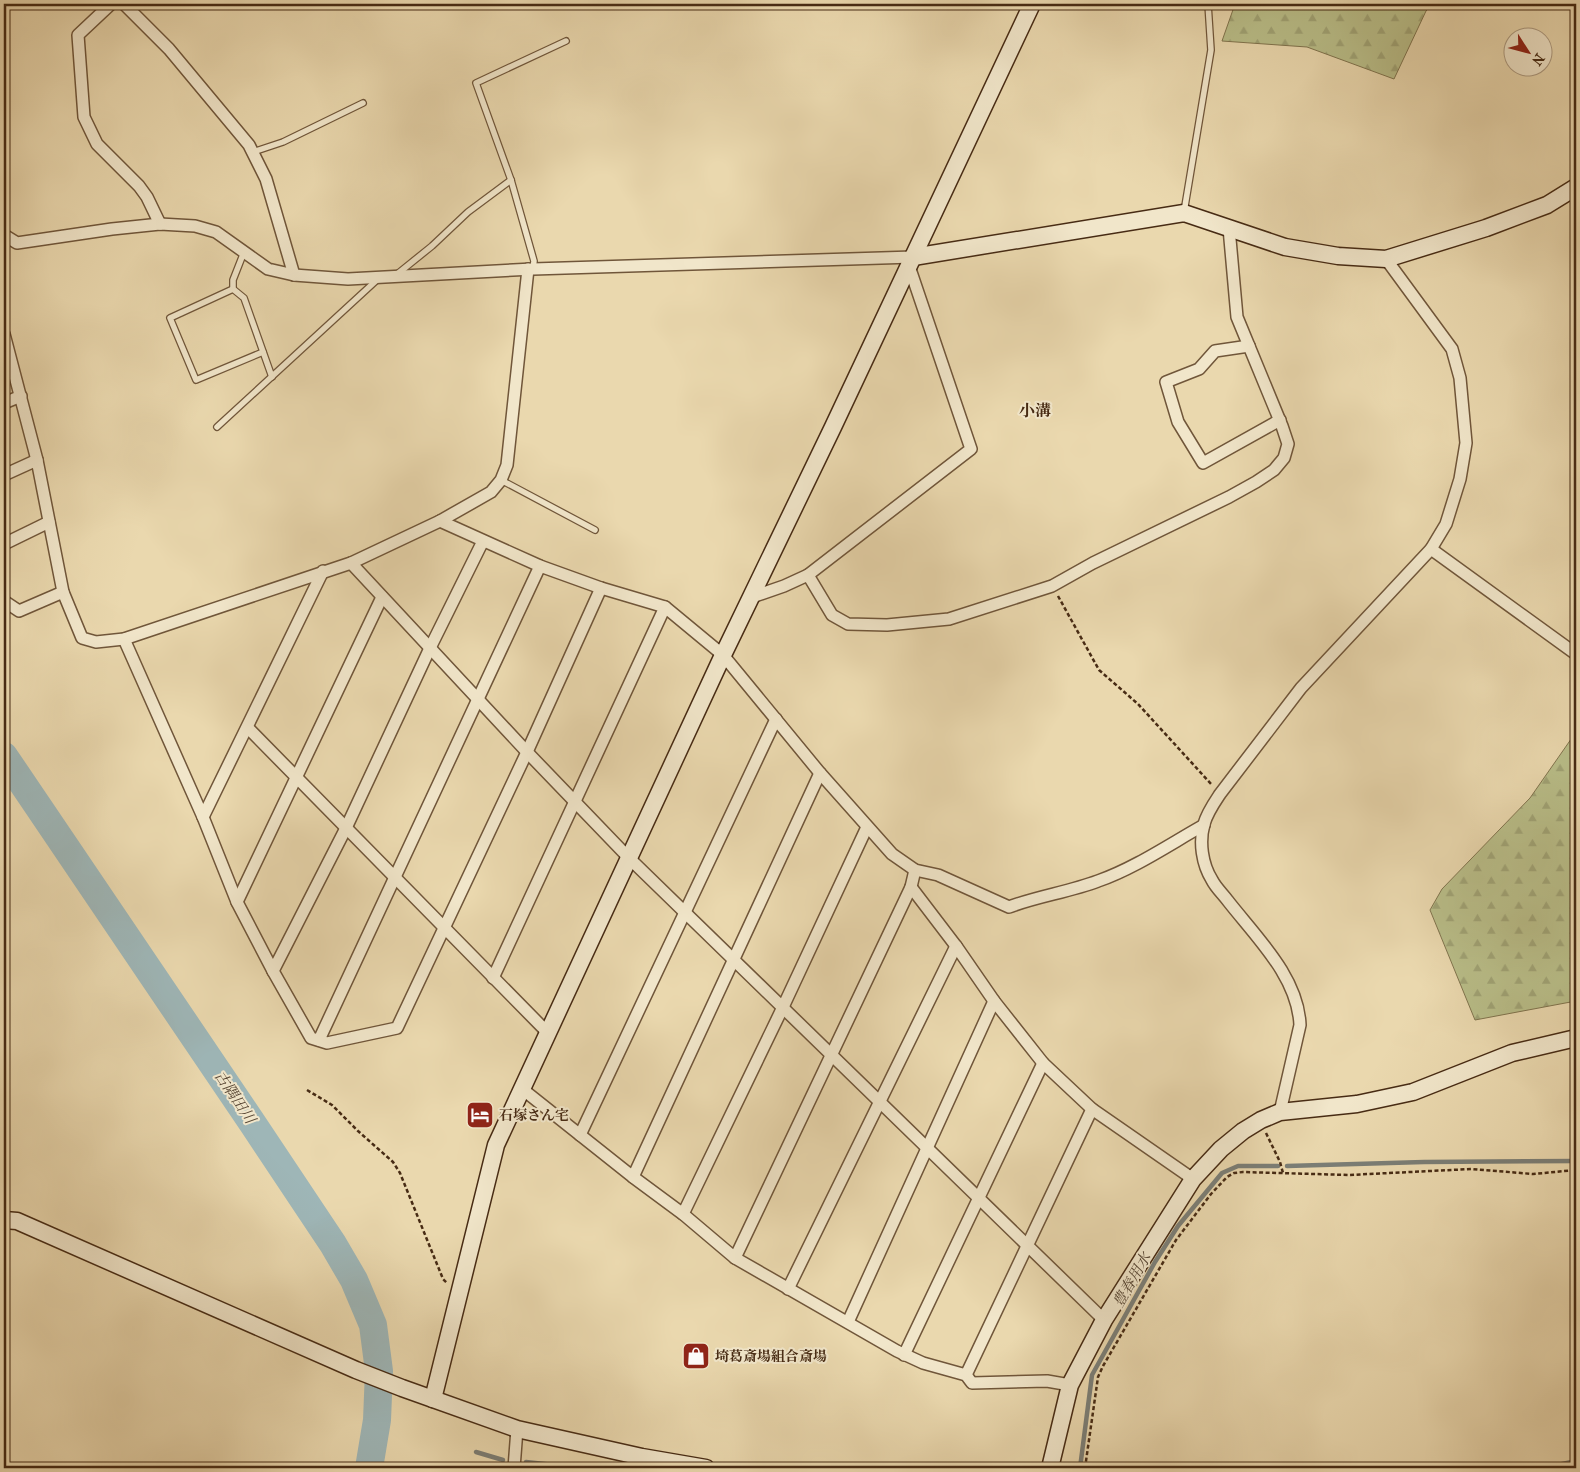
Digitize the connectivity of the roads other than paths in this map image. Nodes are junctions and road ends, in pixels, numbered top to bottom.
1 (111, 4) edge
2 (125, 4) edge
3 (1032, 4) edge
4 (1208, 4) edge
5 (566, 41) dead end
6 (363, 103) dead end
7 (253, 152) junction
8 (511, 180) junction
9 (1576, 187) edge
10 (1184, 214) junction
11 (160, 224) junction
12 (1228, 228) junction
13 (4, 235) edge
14 (244, 252) junction
15 (1386, 259) junction
16 (911, 261) junction
17 (531, 269) junction
18 (294, 275) junction
19 (394, 276) junction
20 (380, 277) junction
21 (233, 289) junction
22 (4, 334) edge
23 (1249, 346) junction
24 (263, 352) junction
25 (272, 377) junction
26 (21, 396) junction
27 (4, 403) edge
28 (1280, 420) junction
29 (217, 427) dead end
30 (37, 460) junction
31 (4, 475) edge
32 (501, 480) junction
33 (440, 521) junction
34 (49, 522) junction
35 (595, 530) dead end
36 (483, 541) junction
37 (4, 544) edge
38 (1431, 548) junction
39 (350, 563) junction
40 (540, 566) junction
41 (323, 571) junction
42 (808, 576) junction
43 (601, 588) junction
44 (63, 592) junction
45 (382, 597) junction
46 (752, 597) junction
47 (4, 601) edge
48 (665, 608) junction
49 (124, 639) junction
50 (430, 648) junction
51 (1576, 654) edge
52 (723, 655) junction
53 (478, 700) junction
54 (776, 719) junction
55 (248, 728) junction
56 (527, 752) junction
57 (820, 773) junction
58 (298, 778) junction
59 (574, 802) junction
60 (203, 818) junction
61 (1204, 825) junction
62 (868, 826) junction
63 (346, 828) junction
64 (629, 858) junction
65 (914, 870) junction
66 (395, 879) junction
67 (911, 887) junction
68 (238, 902) junction
69 (685, 912) junction
70 (444, 928) junction
71 (956, 946) junction
72 (734, 959) junction
73 (273, 971) junction
74 (492, 978) junction
75 (994, 1001) junction
76 (783, 1007) junction
77 (547, 1032) junction
78 (1576, 1038) edge
79 (319, 1040) junction
80 (832, 1054) junction
81 (1042, 1063) junction
82 (522, 1088) junction
83 (880, 1101) junction
84 (1092, 1109) junction
85 (1280, 1112) junction
86 (580, 1135) junction
87 (926, 1147) junction
88 (633, 1177) junction
89 (1193, 1179) junction
90 (978, 1197) junction
91 (683, 1214) junction
92 (4, 1220) edge
93 (1027, 1244) junction
94 (735, 1258) junction
95 (788, 1289) junction
96 (1104, 1320) junction
97 (848, 1322) junction
98 (904, 1355) junction
99 (966, 1375) junction
100 (1070, 1385) junction
101 (433, 1399) junction
102 (517, 1429) junction
103 (514, 1468) edge
104 (706, 1468) edge
105 (1050, 1468) edge

1 - 11 street
2 - 7 street
3 - 16 street
4 - 10 lane
5 - 8 lane
6 - 7 lane
7 - 18 street
8 - 17 lane
8 - 19 lane
9 - 15 street
10 - 12 street
10 - 16 street
11 - 13 street
11 - 14 street
12 - 15 street
12 - 23 street
14 - 18 street
14 - 21 lane
15 - 38 street
16 - 17 street
16 - 42 street
16 - 46 street
17 - 19 street
17 - 32 street
18 - 20 street
19 - 20 street
20 - 25 lane
21 - 24 lane
21 - 24 lane
22 - 26 street
23 - 28 street
23 - 28 street
24 - 25 lane
25 - 29 lane
26 - 27 street
26 - 30 street
28 - 42 street
30 - 31 street
30 - 34 street
32 - 33 street
32 - 35 lane
33 - 36 street
33 - 39 street
34 - 37 street
34 - 44 street
36 - 40 street
36 - 50 street
38 - 51 street
38 - 61 street
39 - 41 street
39 - 45 street
40 - 43 street
40 - 53 street
41 - 49 street
41 - 55 street
42 - 46 street
43 - 48 street
43 - 56 street
44 - 47 street
44 - 49 street
45 - 50 street
45 - 58 street
46 - 52 street
48 - 52 street
48 - 59 street
49 - 60 street
50 - 53 street
50 - 63 street
52 - 54 street
52 - 64 street
53 - 56 street
53 - 66 street
54 - 57 street
54 - 69 street
55 - 58 street
55 - 60 street
56 - 59 street
56 - 70 street
57 - 62 street
57 - 72 street
58 - 63 street
58 - 68 street
59 - 64 street
59 - 74 street
60 - 68 street
61 - 65 street
61 - 85 street
62 - 65 street
62 - 76 street
63 - 66 street
63 - 73 street
64 - 69 street
64 - 77 street
65 - 67 street
66 - 70 street
66 - 79 street
67 - 71 street
67 - 80 street
68 - 73 street
69 - 72 street
69 - 86 street
70 - 74 street
70 - 79 street
71 - 75 street
71 - 83 street
72 - 76 street
72 - 88 street
73 - 79 street
74 - 77 street
75 - 81 street
75 - 87 street
76 - 80 street
76 - 91 street
77 - 82 street
78 - 85 street
80 - 83 street
80 - 94 street
81 - 84 street
81 - 90 street
82 - 86 street
82 - 101 street
83 - 87 street
83 - 95 street
84 - 89 street
84 - 93 street
85 - 89 street
86 - 88 street
87 - 90 street
87 - 97 street
88 - 91 street
89 - 96 street
90 - 93 street
90 - 98 street
91 - 94 street
92 - 101 street
93 - 96 street
93 - 99 street
94 - 95 street
95 - 97 street
96 - 100 street
97 - 98 street
98 - 99 street
99 - 100 street
100 - 105 street
101 - 102 street
102 - 103 street
102 - 104 street

